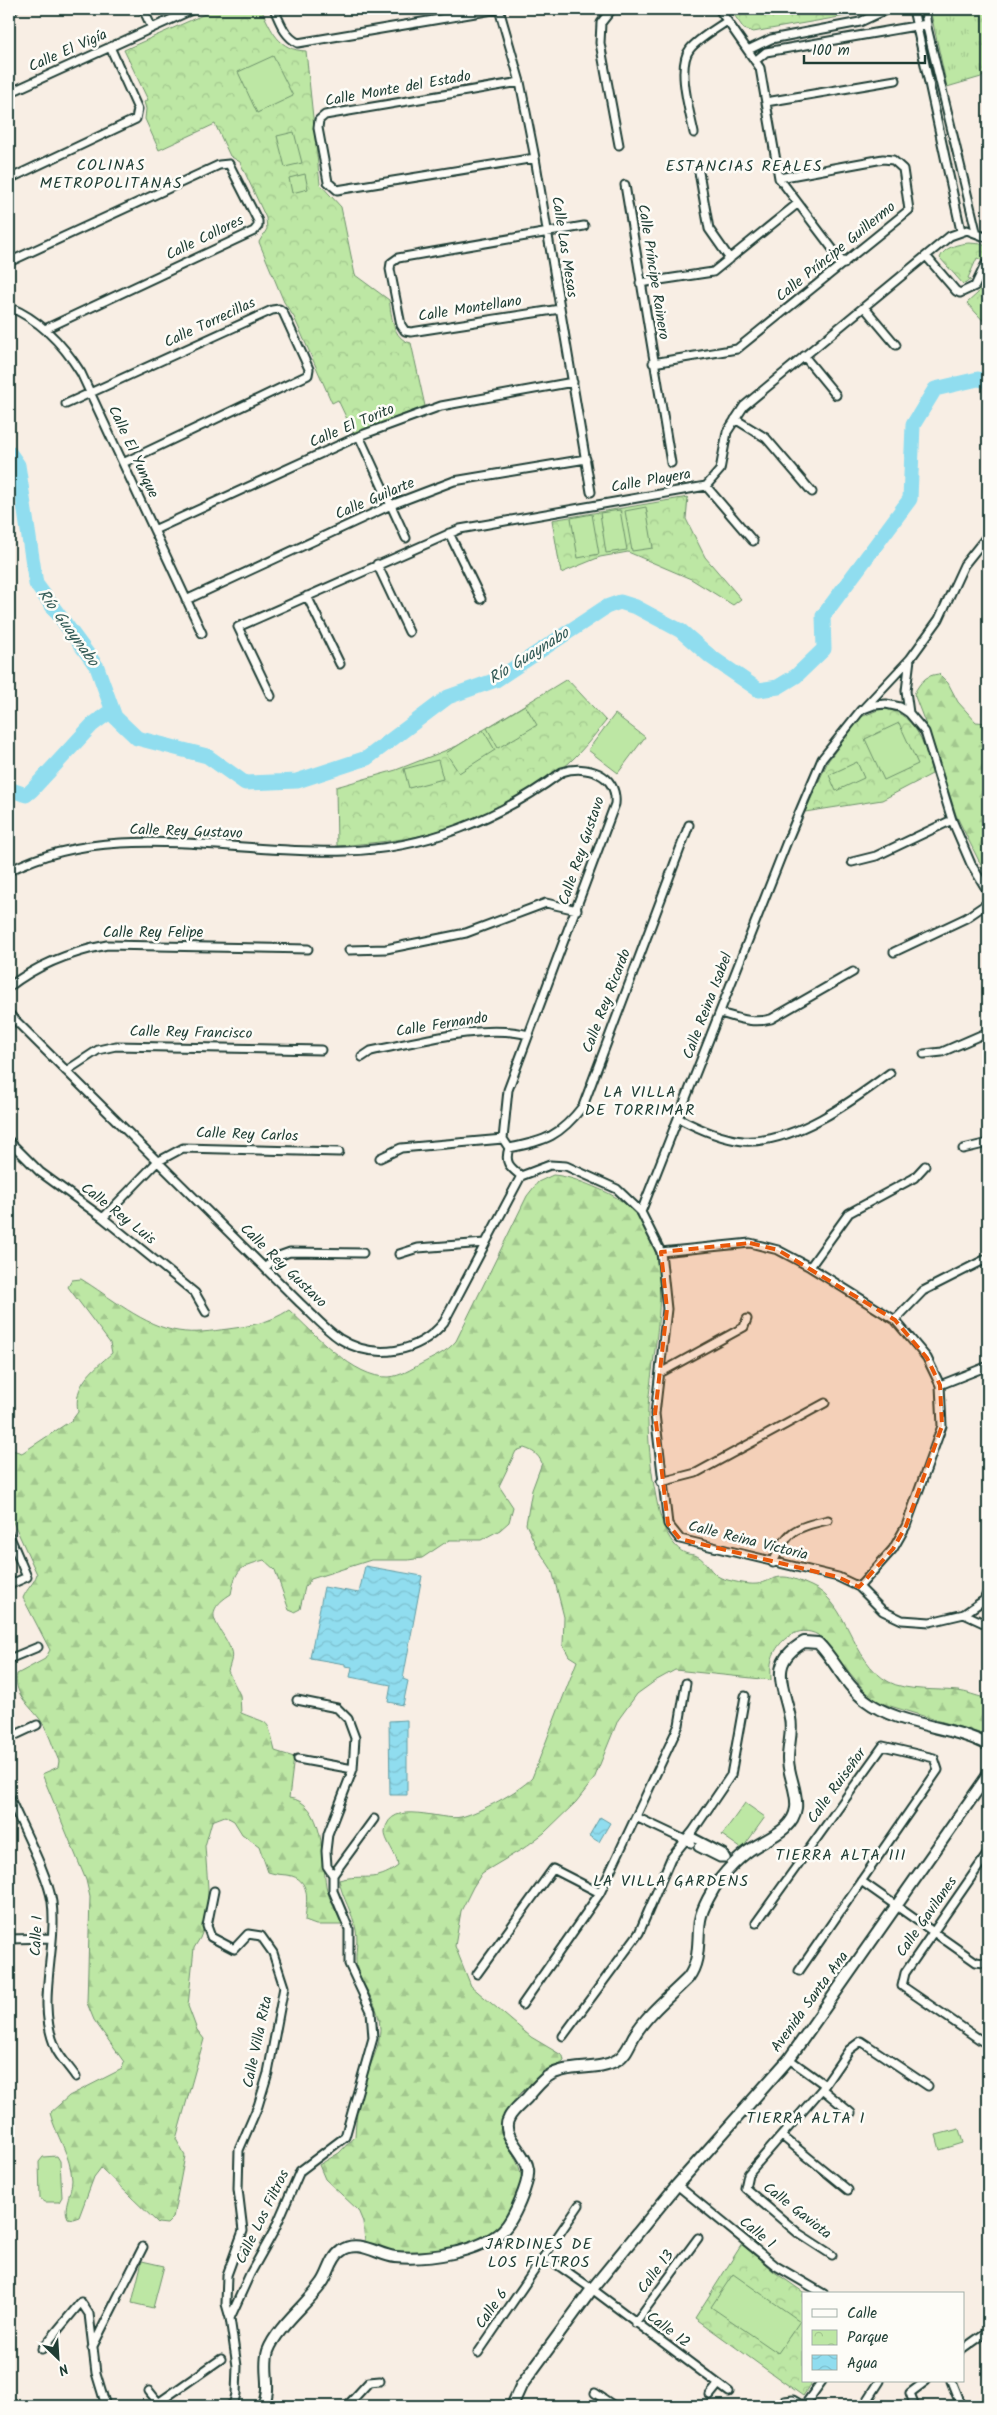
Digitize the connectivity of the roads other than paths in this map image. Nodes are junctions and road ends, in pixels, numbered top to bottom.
1 (14, 9) edge
2 (143, 9) edge
3 (194, 9) edge
4 (274, 9) edge
5 (499, 9) edge
6 (612, 9) edge
7 (719, 9) edge
8 (888, 9) edge
9 (913, 9) edge
10 (925, 9) edge
11 (9, 11) edge
12 (727, 21) junction
13 (927, 24) junction
14 (916, 26) junction
15 (152, 28) junction
16 (110, 48) junction
17 (748, 50) junction
18 (755, 61) junction
19 (896, 80) dead end
20 (520, 82) junction
21 (9, 93) edge
22 (766, 102) junction
23 (694, 134) dead end
24 (619, 145) dead end
25 (535, 158) junction
26 (699, 172) dead end
27 (778, 178) junction
28 (9, 179) edge
29 (625, 185) dead end
30 (798, 204) junction
31 (584, 226) dead end
32 (960, 231) junction
33 (976, 231) junction
34 (548, 232) junction
35 (988, 238) edge
36 (926, 256) junction
37 (730, 259) junction
38 (9, 262) edge
39 (844, 264) junction
40 (985, 264) dead end
41 (640, 284) junction
42 (9, 307) edge
43 (864, 307) junction
44 (560, 309) junction
45 (45, 329) junction
46 (896, 345) dead end
47 (804, 356) junction
48 (653, 363) junction
49 (573, 382) junction
50 (90, 392) junction
51 (836, 395) dead end
52 (66, 404) dead end
53 (735, 419) junction
54 (359, 436) junction
55 (586, 458) junction
56 (123, 463) junction
57 (671, 463) dead end
58 (706, 486) junction
59 (592, 492) dead end
60 (812, 492) dead end
61 (391, 505) junction
62 (154, 530) junction
63 (449, 533) junction
64 (988, 535) edge
65 (406, 538) dead end
66 (753, 541) dead end
67 (377, 564) junction
68 (307, 596) junction
69 (481, 599) dead end
70 (186, 600) junction
71 (409, 632) dead end
72 (202, 633) dead end
73 (910, 659) junction
74 (340, 664) dead end
75 (271, 696) dead end
76 (862, 710) junction
77 (909, 713) junction
78 (952, 820) junction
79 (688, 825) dead end
80 (852, 862) dead end
81 (9, 871) edge
82 (988, 892) edge
83 (988, 903) edge
84 (577, 910) junction
85 (308, 949) dead end
86 (350, 950) dead end
87 (894, 952) dead end
88 (853, 972) dead end
89 (9, 987) edge
90 (720, 1013) junction
91 (9, 1014) edge
92 (988, 1032) edge
93 (528, 1035) junction
94 (321, 1050) dead end
95 (924, 1054) dead end
96 (362, 1057) dead end
97 (66, 1071) junction
98 (890, 1073) dead end
99 (678, 1118) junction
100 (503, 1139) junction
101 (9, 1141) edge
102 (988, 1143) edge
103 (510, 1148) junction
104 (963, 1150) dead end
105 (339, 1152) dead end
106 (380, 1158) dead end
107 (157, 1162) junction
108 (925, 1166) dead end
109 (521, 1176) junction
110 (641, 1212) junction
111 (103, 1218) junction
112 (485, 1242) junction
113 (661, 1252) junction
114 (364, 1253) dead end
115 (399, 1254) dead end
116 (988, 1258) edge
117 (810, 1267) junction
118 (265, 1268) junction
119 (206, 1312) dead end
120 (748, 1319) dead end
121 (895, 1320) junction
122 (988, 1366) edge
123 (660, 1373) junction
124 (940, 1385) junction
125 (826, 1403) dead end
126 (661, 1482) junction
127 (828, 1520) dead end
128 (9, 1535) edge
129 (773, 1563) junction
130 (9, 1585) edge
131 (859, 1587) junction
132 (988, 1591) edge
133 (986, 1601) edge
134 (964, 1614) junction
135 (988, 1625) edge
136 (38, 1647) dead end
137 (9, 1660) edge
138 (686, 1683) dead end
139 (746, 1696) dead end
140 (297, 1700) dead end
141 (37, 1725) dead end
142 (9, 1738) edge
143 (988, 1745) edge
144 (298, 1759) dead end
145 (353, 1769) junction
146 (988, 1775) edge
147 (9, 1796) edge
148 (636, 1817) junction
149 (374, 1819) dead end
150 (690, 1843) junction
151 (988, 1853) edge
152 (730, 1860) junction
153 (333, 1874) junction
154 (861, 1881) junction
155 (214, 1891) dead end
156 (600, 1893) junction
157 (897, 1905) junction
158 (756, 1923) dead end
159 (933, 1932) junction
160 (52, 1938) junction
161 (9, 1939) edge
162 (988, 1960) edge
163 (799, 1971) dead end
164 (477, 1974) dead end
165 (522, 2005) dead end
166 (563, 2036) dead end
167 (988, 2037) edge
168 (789, 2059) junction
169 (76, 2077) dead end
170 (928, 2086) dead end
171 (824, 2087) junction
172 (851, 2113) dead end
173 (782, 2136) junction
174 (677, 2185) junction
175 (848, 2190) dead end
176 (579, 2205) dead end
177 (698, 2238) dead end
178 (144, 2247) dead end
179 (832, 2254) dead end
180 (546, 2257) junction
181 (592, 2289) junction
182 (821, 2292) edge
183 (230, 2318) junction
184 (635, 2323) junction
185 (988, 2331) edge
186 (92, 2348) junction
187 (964, 2348) edge
188 (42, 2349) dead end
189 (478, 2353) dead end
190 (221, 2359) dead end
191 (380, 2381) dead end
192 (821, 2382) edge
193 (879, 2382) edge
194 (925, 2382) edge
195 (951, 2382) edge
196 (718, 2385) junction
197 (149, 2391) dead end
198 (729, 2392) dead end
199 (596, 2393) dead end
200 (710, 2395) dead end
201 (159, 2405) edge
202 (106, 2406) edge
203 (230, 2406) edge
204 (262, 2406) edge
205 (348, 2406) edge
206 (512, 2406) edge
207 (612, 2406) edge
208 (781, 2406) edge
209 (804, 2406) edge
210 (864, 2406) edge
211 (915, 2406) edge
212 (962, 2406) edge

1 - 11 street
2 - 15 street
3 - 15 street, Calle El Vigía
4 - 5 street
5 - 20 street, Calle Las Mesas
6 - 24 street
7 - 12 street
8 - 17 street
9 - 14 street
10 - 13 street
12 - 17 street
12 - 23 street
13 - 14 street
13 - 33 street
14 - 18 street
14 - 32 street
15 - 16 street, Calle El Vigía
16 - 21 street, Calle El Vigía
16 - 28 street
17 - 18 street
18 - 22 street
19 - 22 street
20 - 25 street, Calle Las Mesas
20 - 25 street, Calle Monte del Estado
22 - 27 street
25 - 34 street, Calle Las Mesas
26 - 37 street
27 - 30 street
27 - 39 street, Calle Príncipe Guillermo
29 - 41 street, Calle Príncipe Rainero
30 - 37 street
30 - 39 street
31 - 34 street
32 - 33 street
32 - 36 street, Calle Playera
33 - 35 street
34 - 44 street, Calle Las Mesas
34 - 44 street, Calle Montellano
36 - 40 street
36 - 43 street, Calle Playera
37 - 41 street
38 - 45 street, Calle Collores
39 - 48 street, Calle Príncipe Guillermo
41 - 48 street, Calle Príncipe Rainero
42 - 45 street, Calle El Yunque
43 - 46 street
43 - 47 street, Calle Playera
44 - 49 street, Calle Las Mesas
45 - 50 street, Calle El Yunque
47 - 51 street
47 - 53 street, Calle Playera
48 - 57 street, Calle Príncipe Rainero
49 - 54 street, Calle El Torito
49 - 55 street, Calle Las Mesas
50 - 52 street
50 - 56 street, Calle El Yunque
50 - 56 street, Calle Torrecillas
53 - 58 street, Calle Playera
53 - 60 street
54 - 61 street
54 - 62 street, Calle El Torito
55 - 59 street, Calle Las Mesas
55 - 61 street, Calle Guilarte
56 - 62 street, Calle El Yunque
58 - 63 street, Calle Playera
58 - 66 street
61 - 65 street
61 - 70 street, Calle Guilarte
62 - 70 street, Calle El Yunque
63 - 67 street, Calle Playera
63 - 69 street
64 - 73 street, Calle Reina Isabel
67 - 68 street, Calle Playera
67 - 71 street
68 - 74 street
68 - 75 street, Calle Playera
70 - 72 street, Calle El Yunque
73 - 76 street, Calle Reina Isabel
73 - 77 street
76 - 77 street
76 - 90 street, Calle Reina Isabel
77 - 78 street
78 - 80 street
78 - 82 street
79 - 103 street, Calle Rey Ricardo
81 - 84 street, Calle Rey Gustavo
83 - 87 street
84 - 86 street
84 - 93 street, Calle Rey Gustavo
85 - 89 street, Calle Rey Felipe
88 - 90 street
90 - 99 street, Calle Reina Isabel
91 - 97 street, Calle Rey Gustavo
92 - 95 street
93 - 96 street, Calle Fernando
93 - 100 street, Calle Rey Gustavo
94 - 97 street, Calle Rey Francisco
97 - 107 street, Calle Rey Gustavo
98 - 99 street
99 - 110 street, Calle Reina Isabel
100 - 103 street
100 - 106 street
101 - 111 street, Calle Rey Luis
102 - 104 street
103 - 109 street
105 - 107 street, Calle Rey Carlos
107 - 111 street, Calle Rey Carlos
107 - 118 street, Calle Rey Gustavo
108 - 117 street
109 - 110 street
109 - 112 street, Calle Rey Gustavo
110 - 113 street
111 - 119 street, Calle Rey Luis
112 - 115 street
112 - 118 street, Calle Rey Gustavo
113 - 117 street
113 - 123 street, Calle Reina Victoria
114 - 118 street
116 - 121 street
117 - 121 street
120 - 123 street
121 - 124 street
122 - 124 street
123 - 126 street, Calle Reina Victoria
124 - 131 street
125 - 126 street
126 - 129 street, Calle Reina Victoria
127 - 129 street
128 - 130 street
129 - 131 street, Calle Reina Victoria
131 - 134 street
132 - 133 street
133 - 134 street
134 - 135 street
136 - 137 street
138 - 148 street
139 - 150 street
140 - 145 street, Calle Los Filtros
141 - 142 street
143 - 152 street
144 - 145 street
145 - 153 street, Calle Los Filtros
146 - 157 street, Avenida Santa Ana
147 - 160 street, Calle 1
148 - 150 street
148 - 156 street
149 - 153 street
150 - 152 street
150 - 152 street
150 - 166 street
151 - 159 street, Calle Gavilanes
152 - 204 street
153 - 183 street, Calle Los Filtros
154 - 157 street
154 - 158 street, Calle Ruiseñor
154 - 163 street, Calle Ruiseñor
155 - 183 street, Calle Villa Rita
156 - 164 street
156 - 165 street
157 - 159 street
157 - 168 street, Avenida Santa Ana
159 - 162 street
159 - 167 street, Calle Gavilanes
160 - 161 street
160 - 169 street, Calle 1
168 - 171 street
168 - 174 street, Avenida Santa Ana
170 - 171 street, Calle Gaviota
171 - 172 street
171 - 173 street, Calle Gaviota
173 - 175 street
173 - 179 street, Calle Gaviota
174 - 181 street, Avenida Santa Ana
174 - 182 street, Calle 1
176 - 180 street, Calle 6
177 - 184 street, Calle 13
178 - 186 street
180 - 181 street, Calle 12
180 - 189 street, Calle 6
181 - 184 street, Calle 12
181 - 206 street
183 - 203 street
184 - 196 street, Calle 12
185 - 187 street
186 - 188 street
186 - 202 street
190 - 201 street
191 - 205 street
192 - 209 street
193 - 210 street
194 - 211 street
195 - 212 street
196 - 198 street, Calle 12
196 - 200 street
197 - 201 street
199 - 207 street
208 - 209 street

